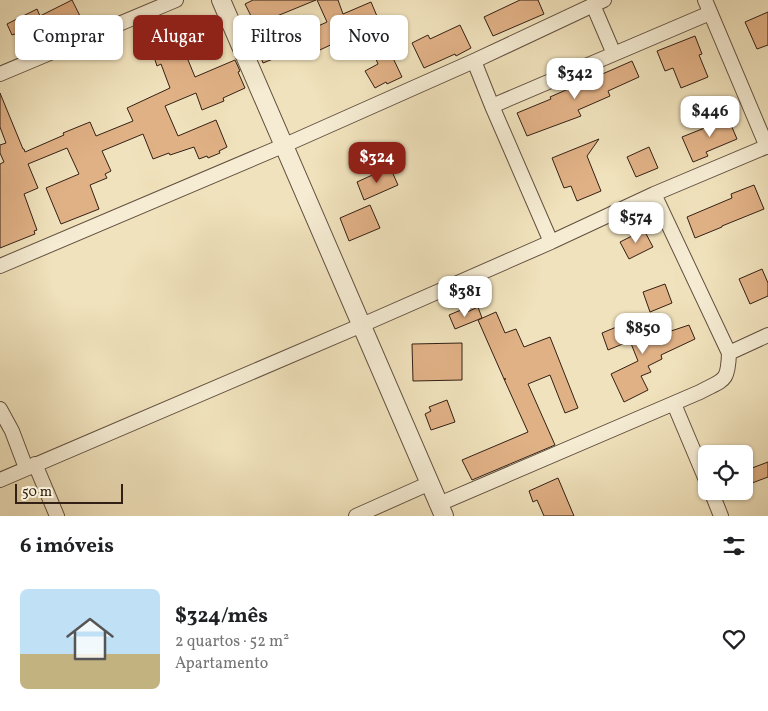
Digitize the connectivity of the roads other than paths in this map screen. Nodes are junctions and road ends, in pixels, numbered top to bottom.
1 (176, 0) edge
2 (222, 0) edge
3 (599, 3) edge
4 (707, 6) edge
5 (614, 54) junction
6 (474, 61) junction
7 (0, 74) edge
8 (492, 106) junction
9 (284, 145) junction
10 (768, 147) edge
11 (654, 194) junction
12 (551, 242) junction
13 (0, 266) edge
14 (362, 325) junction
15 (768, 335) edge
16 (729, 352) junction
17 (674, 404) junction
18 (0, 409) edge
19 (698, 461) edge
20 (30, 466) junction
21 (0, 480) edge
22 (430, 483) junction
23 (715, 500) edge
24 (441, 510) edge
25 (57, 516) edge
26 (356, 516) edge
27 (722, 516) edge

1 - 7 street
2 - 9 street
3 - 5 street
3 - 6 street
4 - 5 street
4 - 10 street
5 - 8 street
6 - 8 street
6 - 9 street
8 - 12 street
9 - 13 street
9 - 14 street
10 - 11 street
11 - 12 street
11 - 16 street
12 - 14 street
14 - 20 street
14 - 22 street
15 - 16 street
16 - 17 street
17 - 19 street
17 - 24 street
18 - 20 street
20 - 21 street
20 - 25 street
22 - 24 street
22 - 26 street
23 - 27 street

